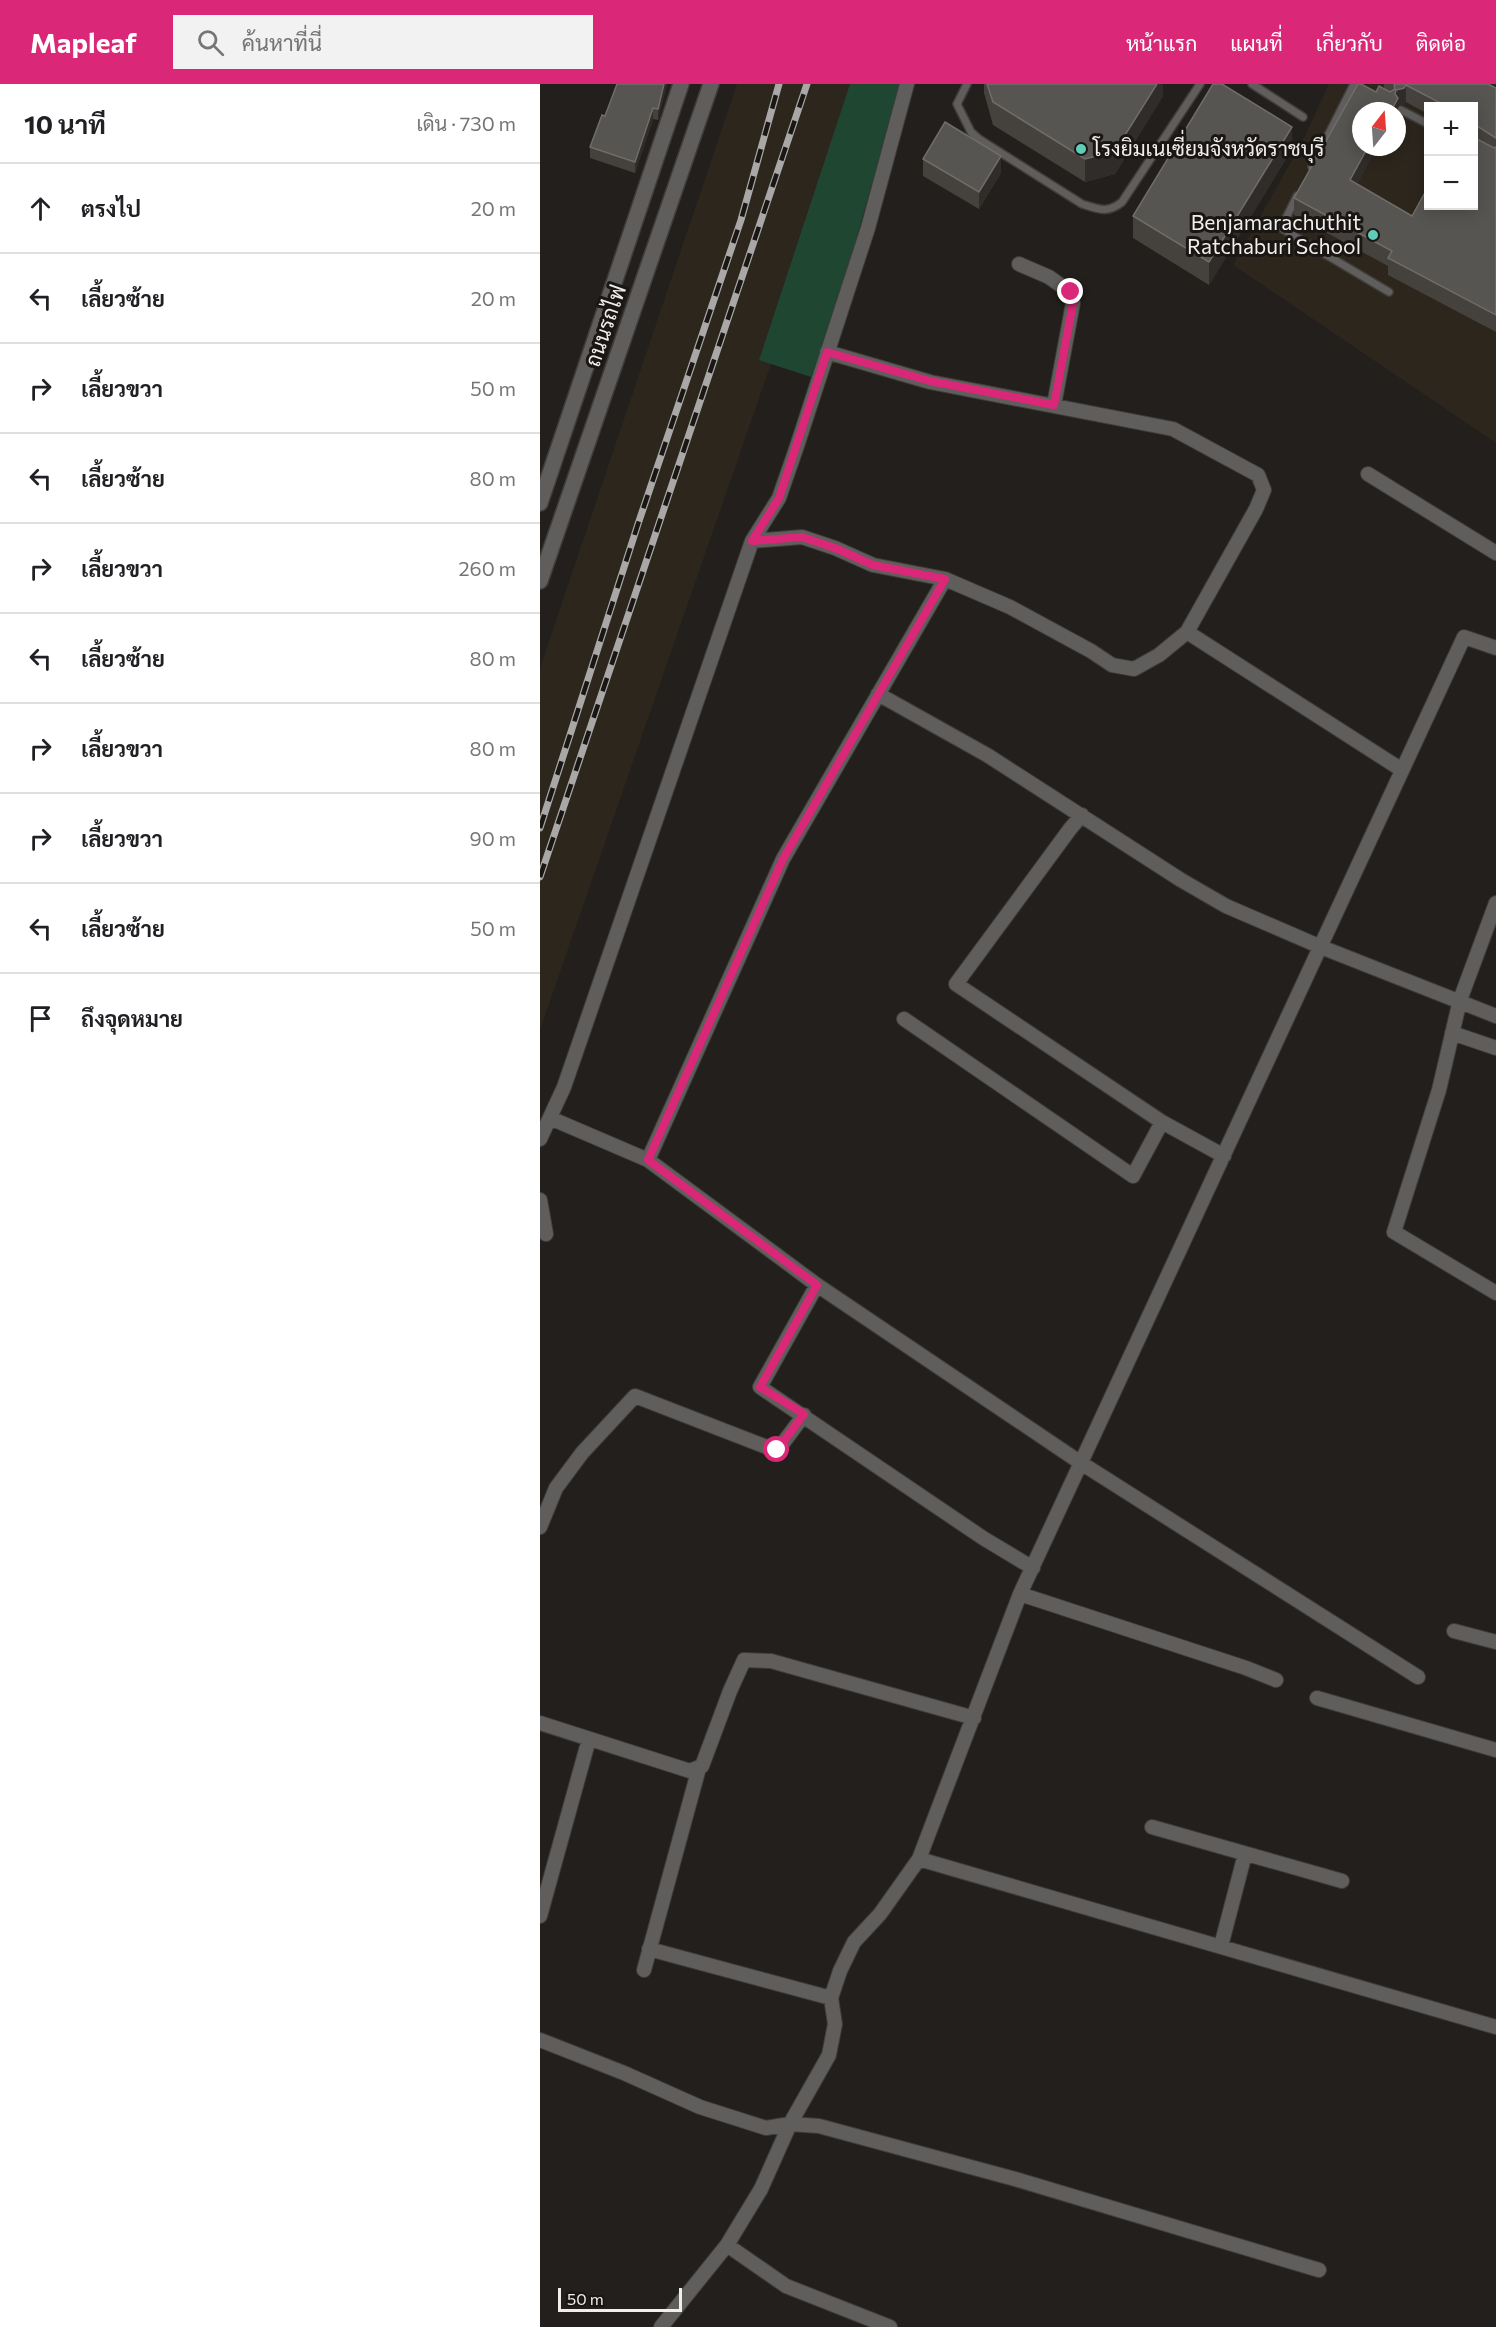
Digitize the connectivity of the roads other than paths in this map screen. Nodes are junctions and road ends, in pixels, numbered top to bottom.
1 (681, 84) edge
2 (711, 84) edge
3 (907, 84) edge
4 (967, 84) edge
5 (1200, 84) edge
6 (1252, 84) edge
7 (1354, 84) edge
8 (1364, 89) edge
9 (1406, 113) edge
10 (1303, 117) dead end
11 (1424, 122) edge
12 (1307, 177) edge
13 (1302, 187) edge
14 (1019, 264) dead end
15 (1389, 292) dead end
16 (827, 352) junction
17 (1054, 405) junction
18 (1368, 474) dead end
19 (540, 503) edge
20 (752, 541) junction
21 (1496, 553) edge
22 (945, 579) junction
23 (540, 581) edge
24 (1187, 632) junction
25 (1496, 648) edge
26 (878, 694) junction
27 (1402, 770) junction
28 (1082, 815) junction
29 (1496, 903) edge
30 (1321, 947) junction
31 (1460, 1000) junction
32 (1496, 1016) edge
33 (904, 1019) dead end
34 (1452, 1033) junction
35 (1496, 1048) edge
36 (550, 1118) junction
37 (1162, 1122) junction
38 (540, 1138) edge
39 (1224, 1156) junction
40 (648, 1160) junction
41 (540, 1200) edge
42 (546, 1234) dead end
43 (817, 1285) junction
44 (1496, 1293) edge
45 (804, 1414) junction
46 (1081, 1463) junction
47 (540, 1527) edge
48 (1033, 1568) junction
49 (1020, 1594) junction
50 (1454, 1631) dead end
51 (1496, 1642) edge
52 (1418, 1677) dead end
53 (1276, 1680) dead end
54 (1317, 1698) dead end
55 (974, 1718) junction
56 (540, 1723) edge
57 (589, 1739) junction
58 (1496, 1750) edge
59 (699, 1768) junction
60 (1152, 1827) dead end
61 (1245, 1854) junction
62 (919, 1859) junction
63 (1342, 1881) dead end
64 (540, 1916) edge
65 (1221, 1947) junction
66 (649, 1949) junction
67 (644, 1970) dead end
68 (831, 1998) junction
69 (1496, 2026) edge
70 (540, 2040) edge
71 (790, 2124) junction
72 (727, 2245) junction
73 (1319, 2270) dead end
74 (661, 2327) edge
75 (890, 2327) edge

1 - 19 street, ถนนรถไฟ
2 - 23 street, ถนนรถไฟ
3 - 16 street
4 - 5 lane
6 - 10 lane
7 - 8 lane
7 - 12 lane
9 - 11 lane
13 - 15 lane
14 - 17 street
16 - 17 street
16 - 20 street
17 - 24 street
18 - 21 street
20 - 22 street
20 - 36 street
22 - 24 street
22 - 26 street
24 - 27 street
25 - 27 street
26 - 28 street
26 - 40 street
27 - 30 street
28 - 30 street
28 - 37 street
29 - 31 street
30 - 31 street
30 - 39 street
31 - 32 street
31 - 34 street
33 - 37 street
34 - 35 street
34 - 44 street
36 - 38 street
36 - 40 street
37 - 39 street
39 - 46 street
40 - 43 street
41 - 42 street
43 - 45 street
43 - 46 street
45 - 47 street
45 - 48 street
46 - 48 street
46 - 52 street
48 - 49 street
49 - 53 street
49 - 55 street
50 - 51 street
54 - 58 street
55 - 59 street
55 - 62 street
56 - 57 street
57 - 59 street
57 - 64 street
59 - 66 street
60 - 61 street
61 - 63 street
61 - 65 street
62 - 65 street
62 - 68 street
65 - 69 street
66 - 67 street
66 - 68 street
68 - 71 street
70 - 71 street
71 - 72 street
71 - 73 street
72 - 74 street
72 - 75 street

